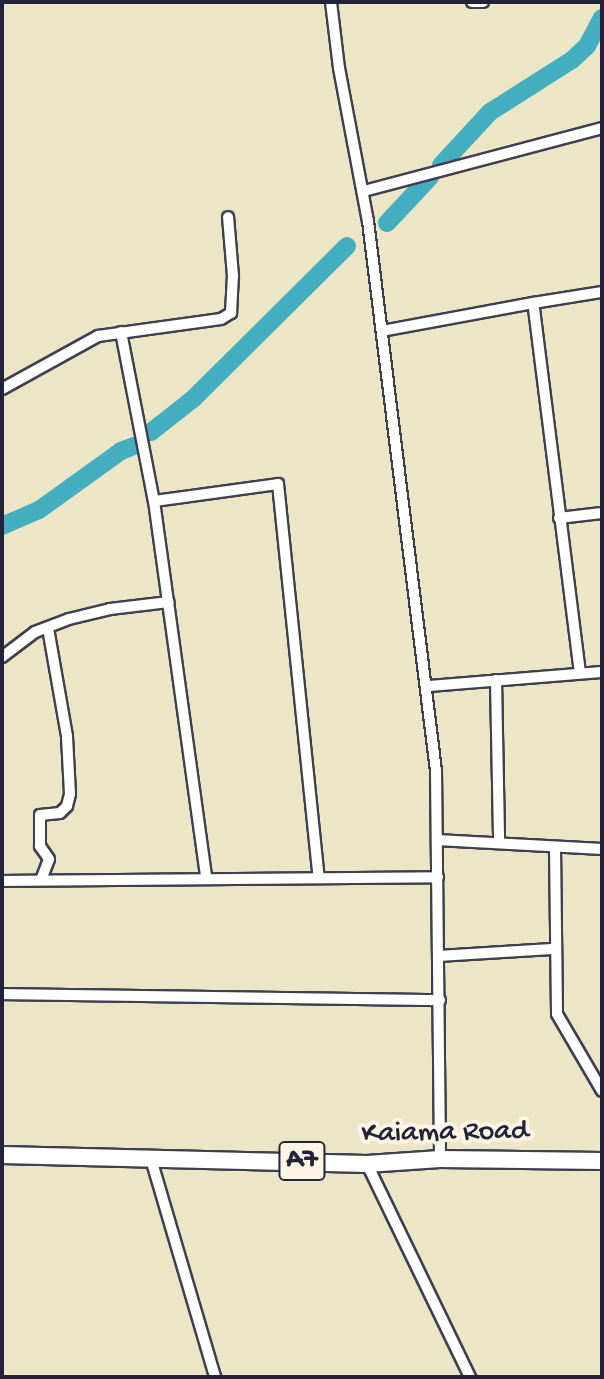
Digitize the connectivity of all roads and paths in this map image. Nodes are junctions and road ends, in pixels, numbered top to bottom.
1 (331, 2) edge
2 (472, 2) edge
3 (483, 2) edge
4 (602, 128) edge
5 (364, 191) junction
6 (228, 217) dead end
7 (602, 292) edge
8 (533, 303) junction
9 (382, 331) junction
10 (121, 332) junction
11 (2, 389) edge
12 (154, 501) junction
13 (602, 513) edge
14 (559, 518) junction
15 (169, 602) junction
16 (48, 628) junction
17 (2, 657) edge
18 (602, 672) edge
19 (580, 673) junction
20 (496, 680) junction
21 (428, 686) junction
22 (437, 840) junction
23 (499, 842) junction
24 (555, 848) junction
25 (602, 849) edge
26 (438, 877) junction
27 (206, 878) junction
28 (319, 878) junction
29 (41, 880) junction
30 (2, 881) edge
31 (555, 949) junction
32 (439, 956) junction
33 (2, 994) edge
34 (440, 1000) junction
35 (602, 1091) edge
36 (2, 1155) edge
37 (151, 1159) junction
38 (440, 1159) junction
39 (602, 1161) edge
40 (367, 1164) junction
41 (215, 1377) edge
42 (470, 1377) edge

1 - 5 street
2 - 3 street
4 - 5 street
5 - 9 street
6 - 10 street
7 - 8 street
8 - 9 street
8 - 14 street
9 - 21 street
10 - 11 street
10 - 12 street
12 - 15 street
12 - 28 street
13 - 14 street
14 - 19 street
15 - 16 street
15 - 27 street
16 - 17 street
16 - 29 street
18 - 19 street
19 - 20 street
20 - 21 street
20 - 23 street
21 - 22 street
22 - 23 street
22 - 26 street
23 - 24 street
24 - 25 street
24 - 31 street
26 - 28 street
26 - 32 street
27 - 28 street
27 - 29 street
29 - 30 street
31 - 32 street
31 - 35 street
32 - 34 street
33 - 34 street
34 - 38 street
36 - 37 highway, Kaiama Road / A7
37 - 40 highway, Kaiama Road / A7
37 - 41 street
38 - 39 highway, Kaiama Road / A7
38 - 40 highway, Kaiama Road / A7
40 - 42 street

